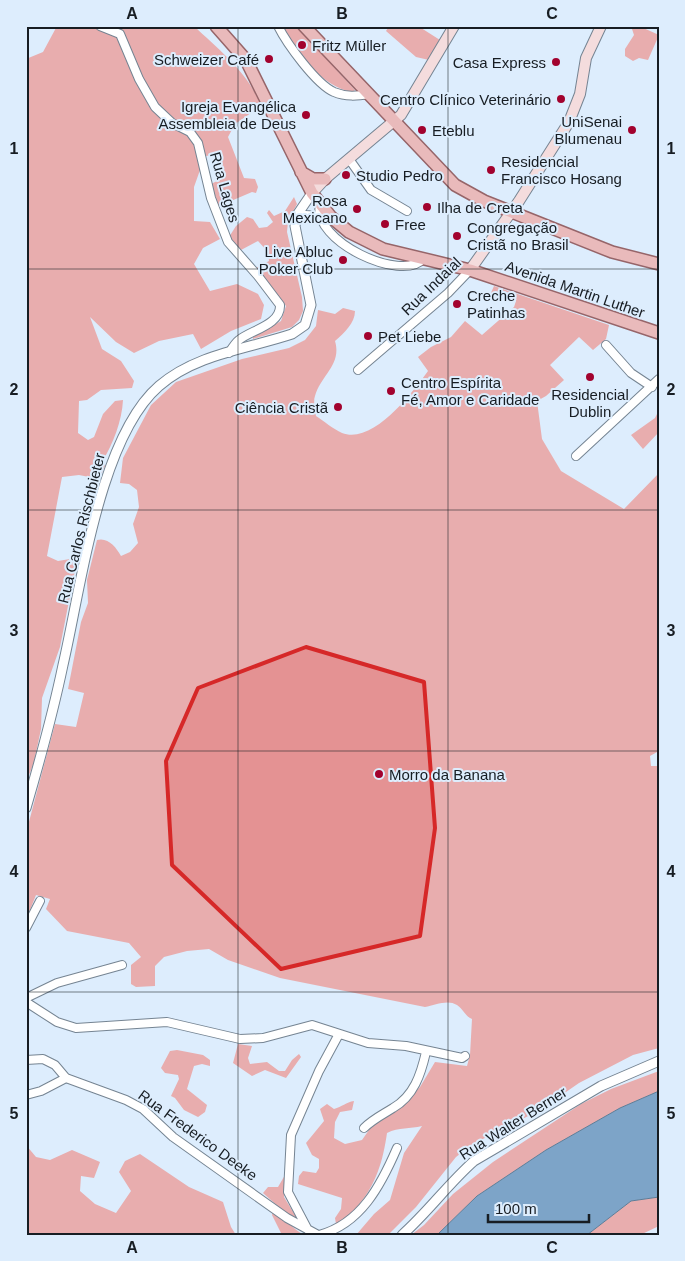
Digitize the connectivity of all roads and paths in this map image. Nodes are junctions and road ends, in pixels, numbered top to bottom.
1 (100, 26) edge
2 (216, 26) edge
3 (278, 26) edge
4 (454, 26) edge
5 (600, 26) edge
6 (309, 28) edge
7 (369, 94) junction
8 (386, 112) junction
9 (395, 122) junction
10 (381, 133) junction
11 (349, 159) junction
12 (301, 172) junction
13 (325, 179) junction
14 (312, 193) junction
15 (319, 210) junction
16 (407, 211) dead end
17 (512, 211) junction
18 (297, 215) junction
19 (423, 259) junction
20 (659, 264) edge
21 (470, 270) junction
22 (659, 333) edge
23 (606, 345) dead end
24 (229, 353) junction
25 (358, 370) dead end
26 (659, 379) edge
27 (652, 387) junction
28 (576, 456) dead end
29 (26, 808) edge
30 (40, 901) dead end
31 (26, 928) edge
32 (122, 965) dead end
33 (26, 998) edge
34 (26, 1002) edge
35 (339, 1034) junction
36 (426, 1052) junction
37 (465, 1056) dead end
38 (26, 1060) edge
39 (659, 1061) edge
40 (66, 1078) junction
41 (26, 1095) edge
42 (364, 1128) dead end
43 (397, 1148) dead end
44 (309, 1231) junction
45 (318, 1235) edge
46 (402, 1235) edge

1 - 24 street, Rua Lages
2 - 12 main road, Avenida Martin Luther
3 - 7 street
4 - 9 main road
5 - 17 main road, Rua Indaial
6 - 7 main road
7 - 8 main road
8 - 9 main road
8 - 10 main road
9 - 10 main road
9 - 17 main road
10 - 11 main road
11 - 13 main road
11 - 16 street
12 - 13 main road
12 - 14 main road, Avenida Martin Luther
13 - 14 main road
14 - 15 main road, Avenida Martin Luther
14 - 18 street
15 - 18 street
15 - 19 main road, Avenida Martin Luther
15 - 19 street, Avenida Martin Luther
17 - 20 main road
17 - 21 main road, Rua Indaial
18 - 24 street, Rua Carlos Rischbieter
19 - 21 main road, Avenida Martin Luther
21 - 22 main road, Avenida Martin Luther
21 - 25 street, Rua Indaial
23 - 27 street
24 - 29 street, Rua Carlos Rischbieter
26 - 27 street
27 - 28 street
30 - 31 street
32 - 33 street
34 - 35 street
35 - 36 street
35 - 44 street
36 - 37 street
36 - 42 street
38 - 40 street
39 - 46 street, Rua Walter Berner
40 - 41 street
40 - 44 street, Rua Frederico Deeke
43 - 45 street, Rua Frederico Deeke
44 - 45 street, Rua Frederico Deeke

